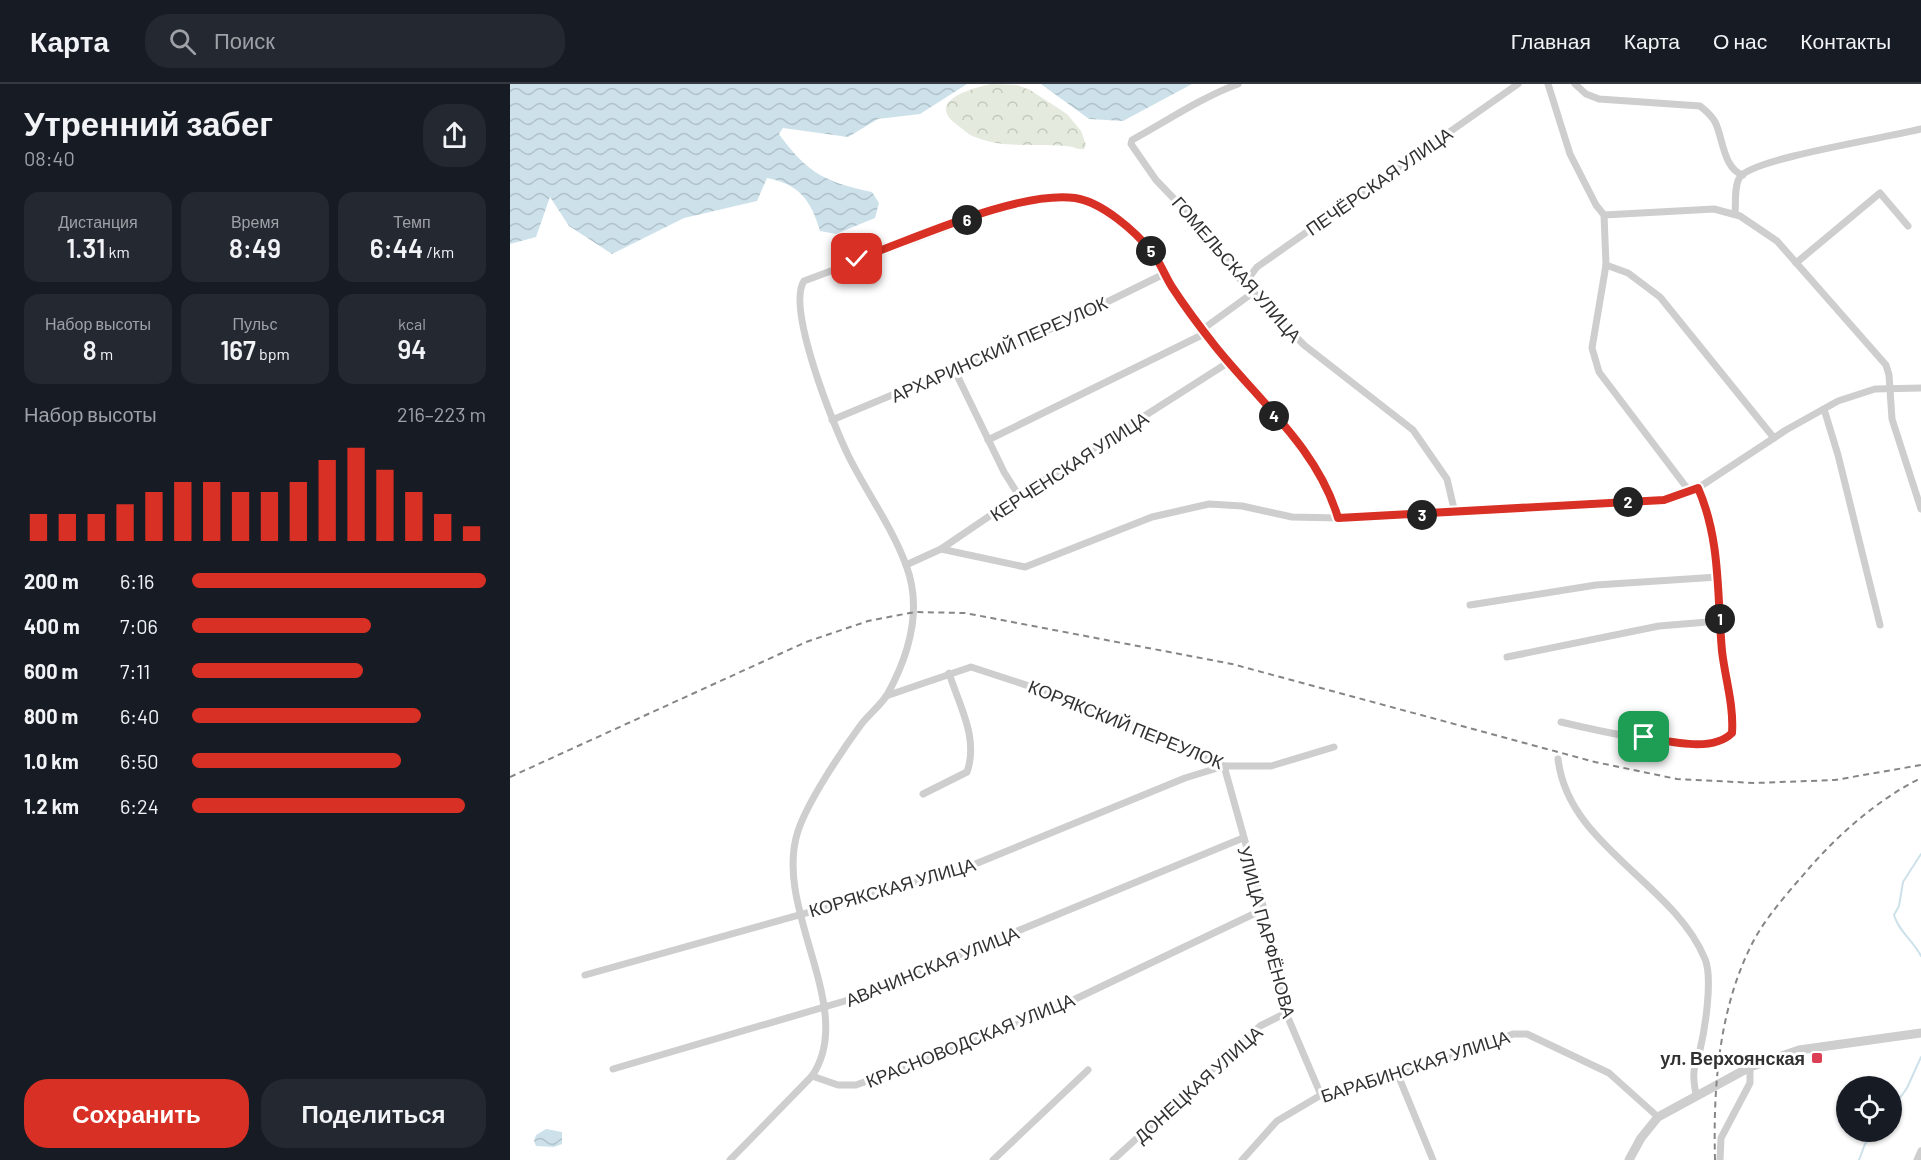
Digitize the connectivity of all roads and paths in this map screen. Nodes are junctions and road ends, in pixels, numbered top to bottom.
1 (1238, 84) edge
2 (1518, 84) edge
3 (1548, 84) edge
4 (1575, 84) edge
5 (1921, 129) edge
6 (1743, 175) junction
7 (1735, 213) junction
8 (1604, 215) junction
9 (1908, 226) dead end
10 (1796, 263) junction
11 (1606, 265) junction
12 (1164, 274) junction
13 (1245, 283) junction
14 (1254, 292) junction
15 (1204, 331) junction
16 (1229, 362) junction
17 (955, 371) junction
18 (1888, 388) junction
19 (1921, 388) edge
20 (1824, 409) junction
21 (832, 420) junction
22 (1774, 438) junction
23 (988, 440) junction
24 (1698, 488) junction
25 (1690, 492) junction
26 (1019, 496) junction
27 (1921, 509) edge
28 (1455, 513) junction
29 (1338, 518) junction
30 (941, 549) junction
31 (906, 565) junction
32 (1718, 577) junction
33 (1470, 605) dead end
34 (1720, 621) junction
35 (1880, 625) dead end
36 (1507, 657) dead end
37 (949, 673) junction
38 (886, 696) junction
39 (1561, 722) dead end
40 (1334, 747) dead end
41 (1558, 759) dead end
42 (1224, 766) junction
43 (924, 794) dead end
44 (1242, 838) junction
45 (1264, 909) junction
46 (799, 913) junction
47 (585, 975) dead end
48 (823, 1009) junction
49 (1286, 1013) junction
50 (1921, 1032) edge
51 (1750, 1067) junction
52 (613, 1069) dead end
53 (1088, 1070) dead end
54 (1398, 1075) junction
55 (812, 1076) junction
56 (1321, 1095) junction
57 (1696, 1095) junction
58 (1658, 1118) junction
59 (1921, 1151) edge
60 (730, 1160) edge
61 (993, 1160) edge
62 (1113, 1160) edge
63 (1242, 1160) edge
64 (1433, 1160) edge
65 (1629, 1160) edge
66 (1720, 1160) edge
67 (1917, 1160) edge

1 - 13 street, ГОМЕЛЬСКАЯ УЛИЦА
2 - 13 street, ПЕЧЁРСКАЯ УЛИЦА
3 - 8 street
4 - 6 street
5 - 6 street
6 - 7 street
7 - 8 street
7 - 10 street
8 - 11 street
9 - 10 street
10 - 18 street
11 - 22 street
11 - 25 street
12 - 15 street
12 - 17 street, АРХАРИНСКИЙ ПЕРЕУЛОК
12 - 21 street
13 - 14 street, ГОМЕЛЬСКАЯ УЛИЦА
14 - 15 street
14 - 28 street, ГОМЕЛЬСКАЯ УЛИЦА
15 - 16 street
15 - 23 street
16 - 26 street, КЕРЧЕНСКАЯ УЛИЦА
16 - 29 street
17 - 21 street, АРХАРИНСКИЙ ПЕРЕУЛОК
17 - 23 street
18 - 19 street
18 - 20 street
18 - 27 street
20 - 22 street
20 - 35 street
21 - 31 street
22 - 24 street
23 - 26 street
24 - 25 street
24 - 32 street
25 - 28 street
26 - 30 street, КЕРЧЕНСКАЯ УЛИЦА
28 - 29 street
29 - 30 street
30 - 31 street, КЕРЧЕНСКАЯ УЛИЦА
31 - 38 street
32 - 33 street
32 - 34 street
34 - 36 street
34 - 39 street
37 - 38 street, КОРЯКСКИЙ ПЕРЕУЛОК
37 - 42 street, КОРЯКСКИЙ ПЕРЕУЛОК
37 - 43 street
38 - 46 street
40 - 42 street, КОРЯКСКИЙ ПЕРЕУЛОК
41 - 57 street
42 - 44 street, УЛИЦА ПАРФЁНОВА
42 - 46 street, КОРЯКСКАЯ УЛИЦА
44 - 45 street, УЛИЦА ПАРФЁНОВА
44 - 48 street, АВАЧИНСКАЯ УЛИЦА
45 - 49 street, УЛИЦА ПАРФЁНОВА
45 - 55 street, КРАСНОВОДСКАЯ УЛИЦА
46 - 47 street, КОРЯКСКАЯ УЛИЦА
46 - 48 street
48 - 52 street, АВАЧИНСКАЯ УЛИЦА
48 - 55 street
49 - 56 street, УЛИЦА ПАРФЁНОВА
49 - 62 street, ДОНЕЦКАЯ УЛИЦА
50 - 51 street
51 - 57 street
51 - 66 street
53 - 61 street
54 - 56 street, БАРАБИНСКАЯ УЛИЦА
54 - 58 street, БАРАБИНСКАЯ УЛИЦА
54 - 64 street
55 - 60 street
56 - 63 street, БАРАБИНСКАЯ УЛИЦА
57 - 58 street
58 - 65 street
59 - 67 street

